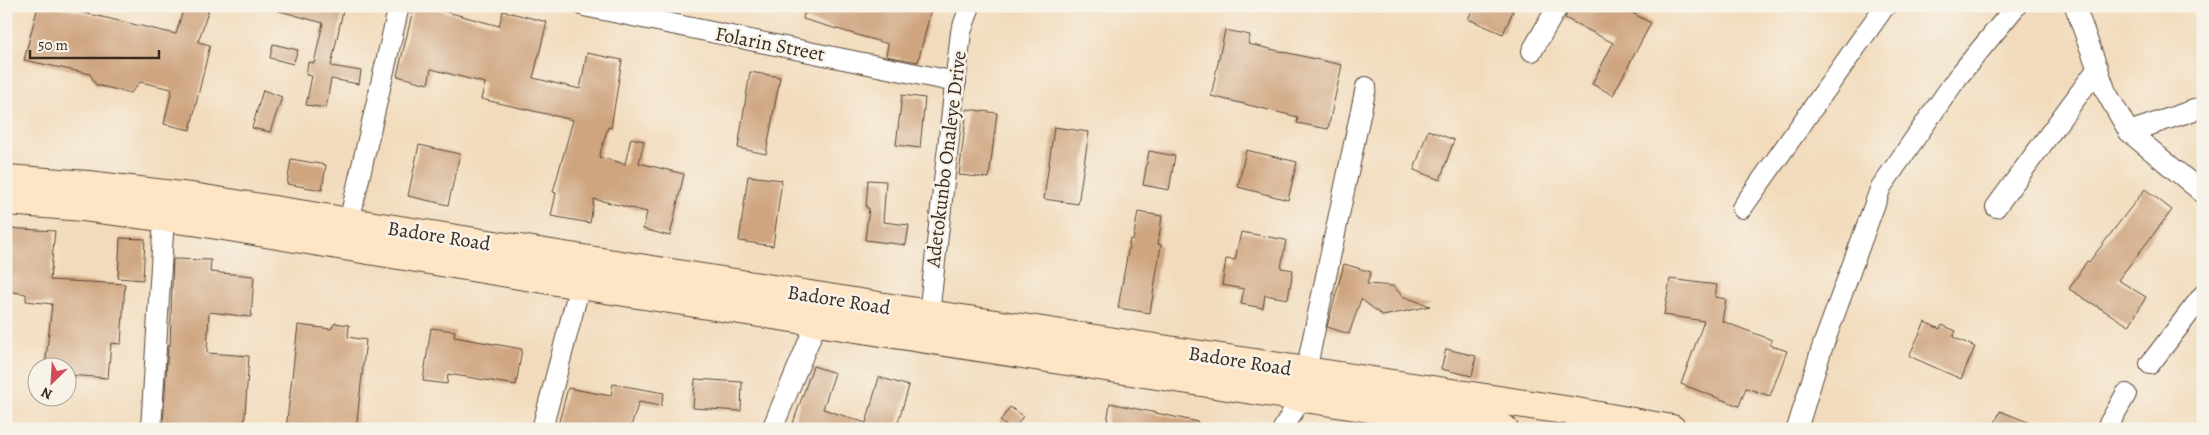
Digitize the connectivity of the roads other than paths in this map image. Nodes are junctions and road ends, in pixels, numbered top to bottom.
1 (399, 6) edge
2 (584, 6) edge
3 (970, 6) edge
4 (1558, 6) edge
5 (1885, 6) edge
6 (2016, 6) edge
7 (2075, 6) edge
8 (1532, 51) dead end
9 (2098, 68) junction
10 (956, 82) junction
11 (1366, 86) dead end
12 (2203, 107) edge
13 (2129, 132) junction
14 (6, 179) edge
15 (2203, 193) edge
16 (6, 201) edge
17 (1996, 207) dead end
18 (1742, 208) dead end
19 (164, 217) junction
20 (349, 222) junction
21 (580, 285) junction
22 (2203, 295) edge
23 (929, 314) junction
24 (817, 322) junction
25 (2150, 364) dead end
26 (1306, 371) junction
27 (1444, 392) junction
28 (2126, 394) dead end
29 (1301, 397) junction
30 (1438, 418) junction
31 (151, 429) edge
32 (542, 429) edge
33 (772, 429) edge
34 (1283, 429) edge
35 (1504, 429) edge
36 (1672, 429) edge
37 (1797, 429) edge
38 (2106, 429) edge

1 - 20 street
2 - 10 street, Folarin Street
3 - 10 street, Adetokunbo Onaleye Drive
4 - 8 street
5 - 18 street
6 - 37 street
7 - 9 street
9 - 13 street
9 - 17 street
10 - 23 street, Adetokunbo Onaleye Drive
11 - 26 street
12 - 13 street
13 - 15 street
14 - 20 main road, Badore Road
16 - 19 main road, Badore Road
19 - 21 main road, Badore Road
19 - 31 street
20 - 23 main road, Badore Road
21 - 24 main road, Badore Road
21 - 32 street
22 - 25 street
23 - 26 main road, Badore Road
24 - 29 main road, Badore Road
24 - 33 street
26 - 27 main road, Badore Road
27 - 30 main road
27 - 36 main road, Badore Road
28 - 38 street
29 - 30 main road, Badore Road
29 - 34 street
30 - 35 main road, Badore Road

